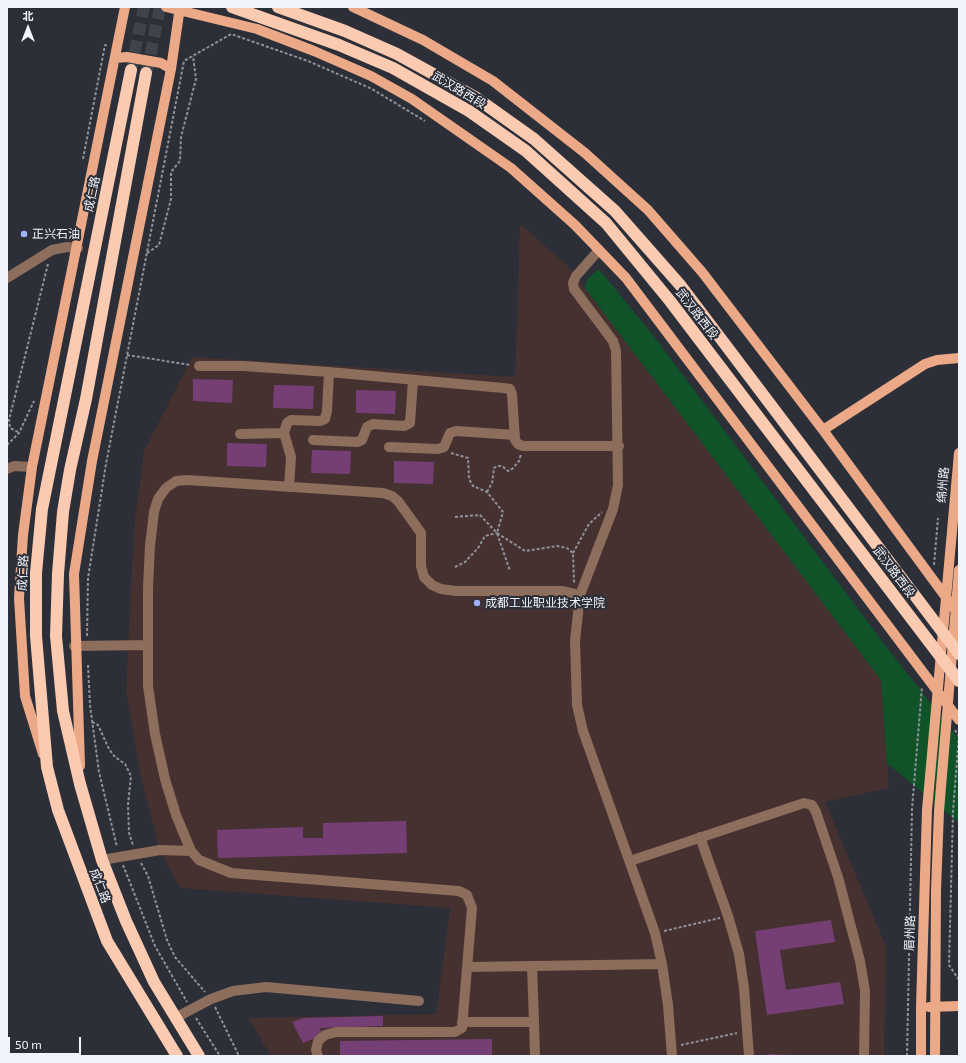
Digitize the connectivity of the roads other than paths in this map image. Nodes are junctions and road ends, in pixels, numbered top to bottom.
1 (125, 7) edge
2 (166, 7) edge
3 (232, 7) edge
4 (278, 7) edge
5 (353, 7) edge
6 (180, 8) edge
7 (116, 58) junction
8 (171, 69) junction
9 (131, 70) tunnel mouth
10 (146, 73) tunnel mouth
11 (78, 248) junction
12 (599, 250) junction
13 (7, 278) edge
14 (959, 358) edge
15 (200, 366) road end
16 (329, 372) junction
17 (413, 380) junction
18 (823, 430) junction
19 (284, 433) junction
20 (240, 434) dead end
21 (515, 435) junction
22 (313, 440) dead end
23 (619, 446) junction
24 (389, 447) dead end
25 (959, 453) edge
26 (32, 467) junction
27 (7, 469) edge
28 (289, 487) junction
29 (959, 570) edge
30 (580, 595) junction
31 (959, 615) edge
32 (147, 645) junction
33 (74, 646) junction
34 (959, 654) edge
35 (959, 681) edge
36 (957, 725) edge
37 (47, 767) junction
38 (80, 784) junction
39 (927, 810) joint
40 (700, 836) junction
41 (191, 851) junction
42 (102, 860) junction
43 (630, 861) junction
44 (662, 964) junction
45 (532, 966) junction
46 (468, 967) junction
47 (419, 1001) dead end
48 (959, 1006) edge
49 (936, 1007) junction
50 (921, 1008) junction
51 (175, 1018) junction
52 (462, 1022) junction
53 (534, 1022) junction
54 (672, 1051) edge
55 (176, 1056) edge
56 (199, 1056) edge
57 (318, 1056) edge
58 (535, 1056) edge
59 (749, 1056) edge
60 (864, 1056) edge
61 (922, 1056) edge
62 (935, 1056) edge

1 - 7 main road
2 - 6 main road
3 - 35 highway, 武汉路西段
4 - 34 highway, 武汉路西段
5 - 18 main road
6 - 8 main road
6 - 12 main road
7 - 8 main road
7 - 11 main road
8 - 33 main road
9 - 37 highway, 成仁路
10 - 38 highway, 成仁路
11 - 13 street
11 - 26 main road
12 - 23 street
12 - 36 main road
14 - 18 main road
15 - 16 street
16 - 17 street
16 - 19 street
17 - 21 street
17 - 22 street
18 - 31 main road
19 - 20 street
19 - 28 street
21 - 23 street
21 - 24 street
23 - 30 street
25 - 39 main road, 绵州路
26 - 27 street
26 - 37 main road
28 - 30 street
28 - 32 street
29 - 49 main road
30 - 43 street
32 - 33 street
32 - 41 street
33 - 38 main road
37 - 55 highway, 成仁路
38 - 42 highway, 成仁路
39 - 50 main road, 眉州路
40 - 43 street
40 - 59 street
40 - 60 street
41 - 42 street
41 - 46 street
42 - 51 highway, 成仁路
43 - 44 street
44 - 45 street
44 - 54 street
45 - 46 street
45 - 53 street
46 - 52 street
47 - 51 street
48 - 49 main road
49 - 50 main road
49 - 62 main road
50 - 61 main road, 眉州路
51 - 56 highway, 成仁路
52 - 53 street
52 - 57 street
53 - 58 street

